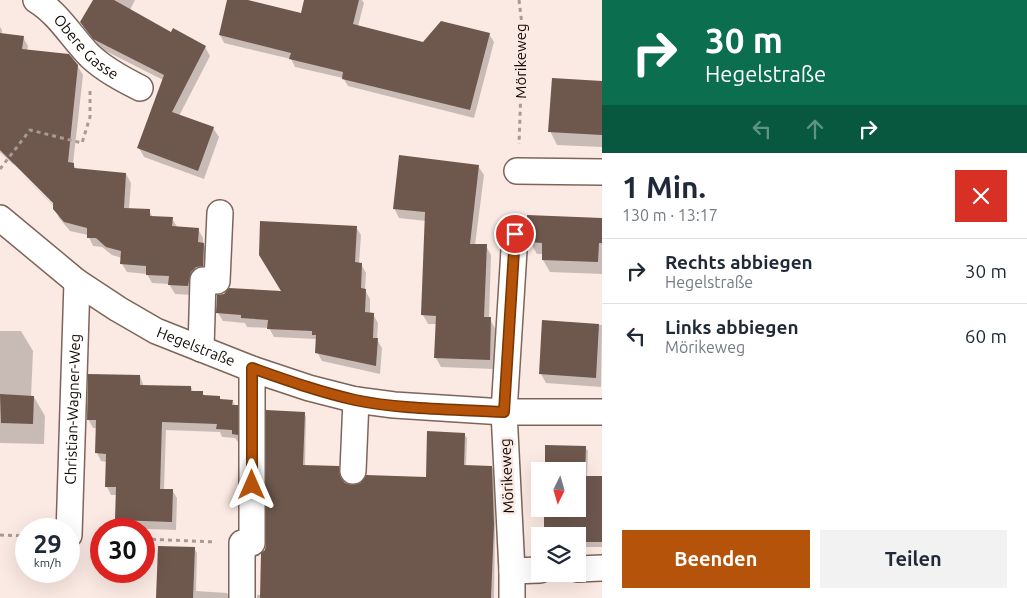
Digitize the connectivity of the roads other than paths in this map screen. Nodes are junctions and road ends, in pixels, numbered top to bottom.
1 (36, 0) edge
2 (140, 88) dead end
3 (517, 172) dead end
4 (602, 172) edge
5 (220, 213) dead end
6 (0, 218) edge
7 (515, 234) dead end
8 (77, 282) junction
9 (201, 349) junction
10 (252, 368) junction
11 (356, 400) junction
12 (504, 412) junction
13 (602, 412) edge
14 (353, 471) dead end
15 (70, 518) edge
16 (602, 568) edge
17 (586, 569) edge
18 (531, 570) edge
19 (512, 571) junction
20 (242, 598) edge
21 (512, 598) edge

1 - 2 street, Obere Gasse
3 - 4 street
5 - 9 street
6 - 8 street, Hegelstraße
7 - 12 street, Mörikeweg
8 - 9 street, Hegelstraße
8 - 15 street, Christian-Wagner-Weg
9 - 10 street, Hegelstraße
10 - 11 street, Hegelstraße
10 - 20 street
11 - 12 street, Hegelstraße
11 - 14 street
12 - 13 street, Hegelstraße
12 - 19 street, Mörikeweg
16 - 17 street
18 - 19 street
19 - 21 street, Mörikeweg

